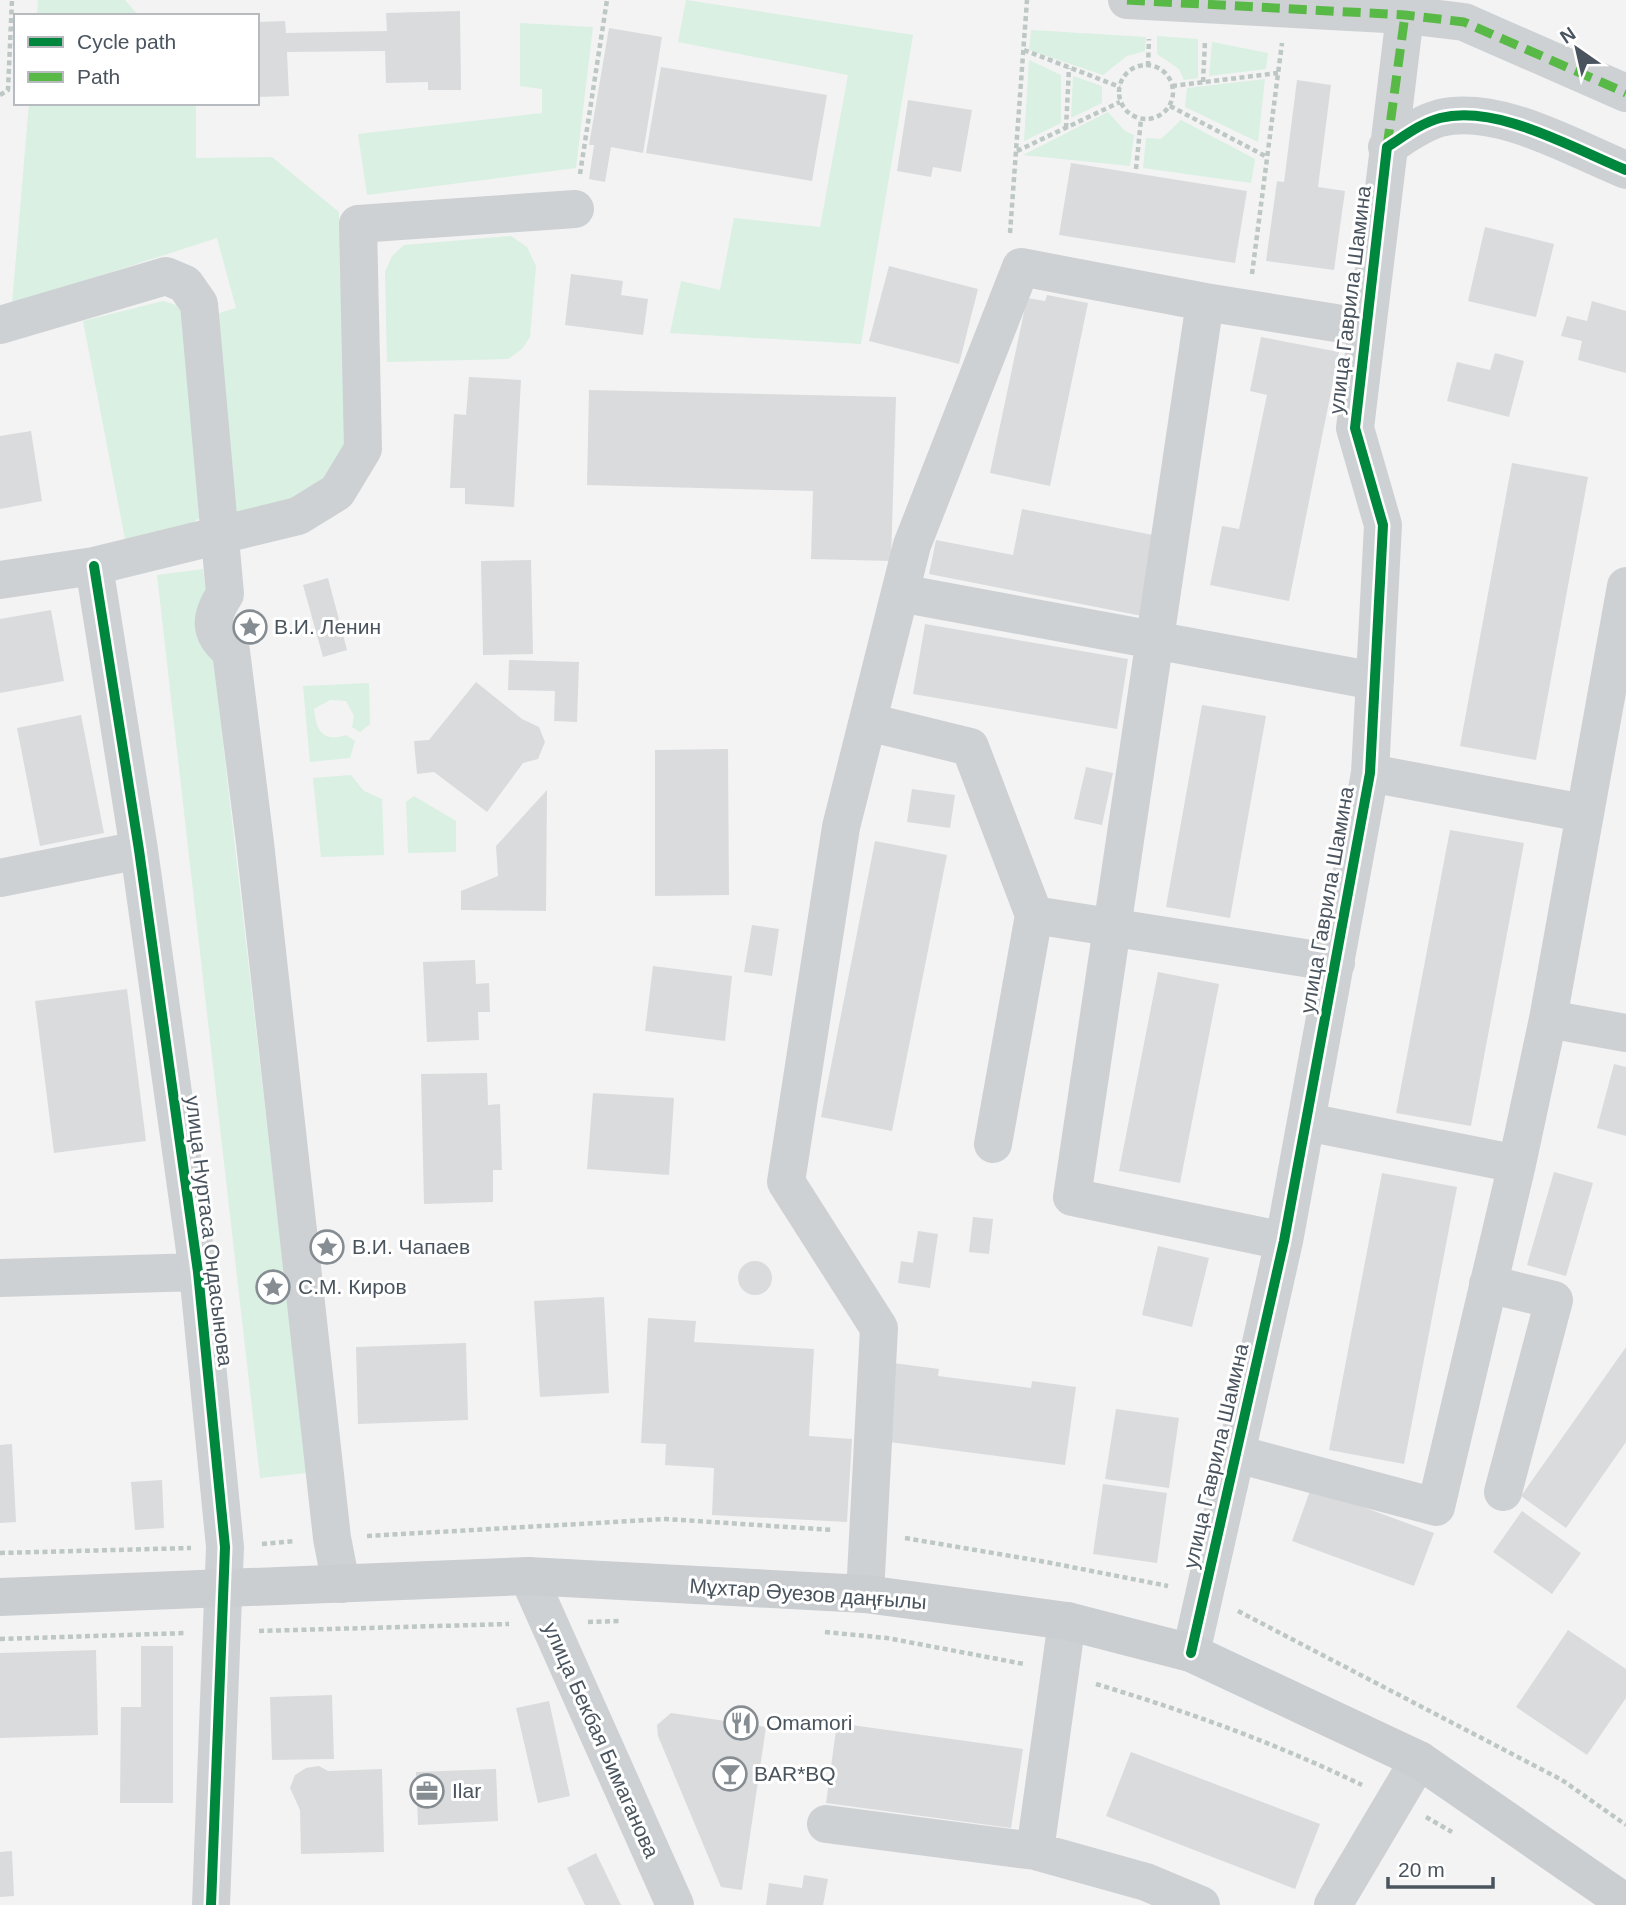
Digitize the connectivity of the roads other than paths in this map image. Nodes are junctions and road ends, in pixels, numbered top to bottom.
1 (1126, 0) edge
2 (1405, 15) junction
3 (1626, 93) edge
4 (1387, 147) junction
5 (1626, 170) edge
6 (575, 209) road end
7 (1205, 302) junction
8 (0, 325) edge
9 (1367, 328) junction
10 (218, 536) junction
11 (94, 566) junction
12 (0, 580) edge
13 (1626, 586) edge
14 (900, 593) junction
15 (1155, 640) junction
16 (1375, 681) junction
17 (867, 722) junction
18 (1370, 774) junction
19 (1583, 813) junction
20 (139, 850) junction
21 (0, 878) edge
22 (1034, 915) junction
23 (1111, 930) junction
24 (1336, 963) junction
25 (1548, 1019) junction
26 (1626, 1033) edge
27 (1307, 1122) junction
28 (993, 1144) dead end
29 (1517, 1164) junction
30 (1284, 1241) junction
31 (198, 1272) junction
32 (0, 1278) edge
33 (1488, 1284) junction
34 (1237, 1454) junction
35 (1503, 1492) dead end
36 (528, 1576) junction
37 (341, 1584) junction
38 (222, 1590) junction
39 (865, 1594) junction
40 (0, 1597) edge
41 (1067, 1621) junction
42 (1191, 1653) junction
43 (1419, 1760) junction
44 (826, 1824) dead end
45 (1035, 1851) junction
46 (1626, 1903) edge
47 (211, 1905) edge
48 (675, 1905) edge
49 (1201, 1905) edge
50 (1333, 1905) edge

1 - 2 street
2 - 3 street
2 - 4 street, улица Гаврила Шамина
4 - 5 street
4 - 9 street, улица Гаврила Шамина
6 - 10 street
7 - 9 street
7 - 14 street
7 - 15 street
8 - 10 street
9 - 16 street, улица Гаврила Шамина
10 - 11 street
10 - 37 street
11 - 12 street
11 - 20 street, улица Нуртаса Ондасынова
13 - 19 street
14 - 15 street
14 - 17 street
15 - 16 street
15 - 23 street
16 - 18 street, улица Гаврила Шамина
17 - 22 street
17 - 39 street
18 - 19 street
18 - 24 street, улица Гаврила Шамина
19 - 25 street
20 - 21 street
20 - 31 street, улица Нуртаса Ондасынова
22 - 23 street
22 - 28 street
23 - 24 street
23 - 30 street
24 - 27 street, улица Гаврила Шамина
25 - 26 street
25 - 29 street
27 - 29 street
27 - 30 street, улица Гаврила Шамина
29 - 33 street
30 - 34 street, улица Гаврила Шамина
31 - 32 street
31 - 38 street, улица Нуртаса Ондасынова
33 - 34 street
33 - 35 street
34 - 42 street, улица Гаврила Шамина
36 - 37 main road, Мұхтар Әуезов даңғылы
36 - 39 main road, Мұхтар Әуезов даңғылы
36 - 48 street, улица Бекбая Бимаганова
37 - 38 main road, Мұхтар Әуезов даңғылы
38 - 40 main road, Мұхтар Әуезов даңғылы
38 - 47 street, улица Нуртаса Ондасынова
39 - 41 main road, Мұхтар Әуезов даңғылы
41 - 42 main road, Мұхтар Әуезов даңғылы
41 - 45 street
42 - 43 main road, Мұхтар Әуезов даңғылы
43 - 46 main road, Мұхтар Әуезов даңғылы
43 - 50 street
44 - 45 street
45 - 49 street

